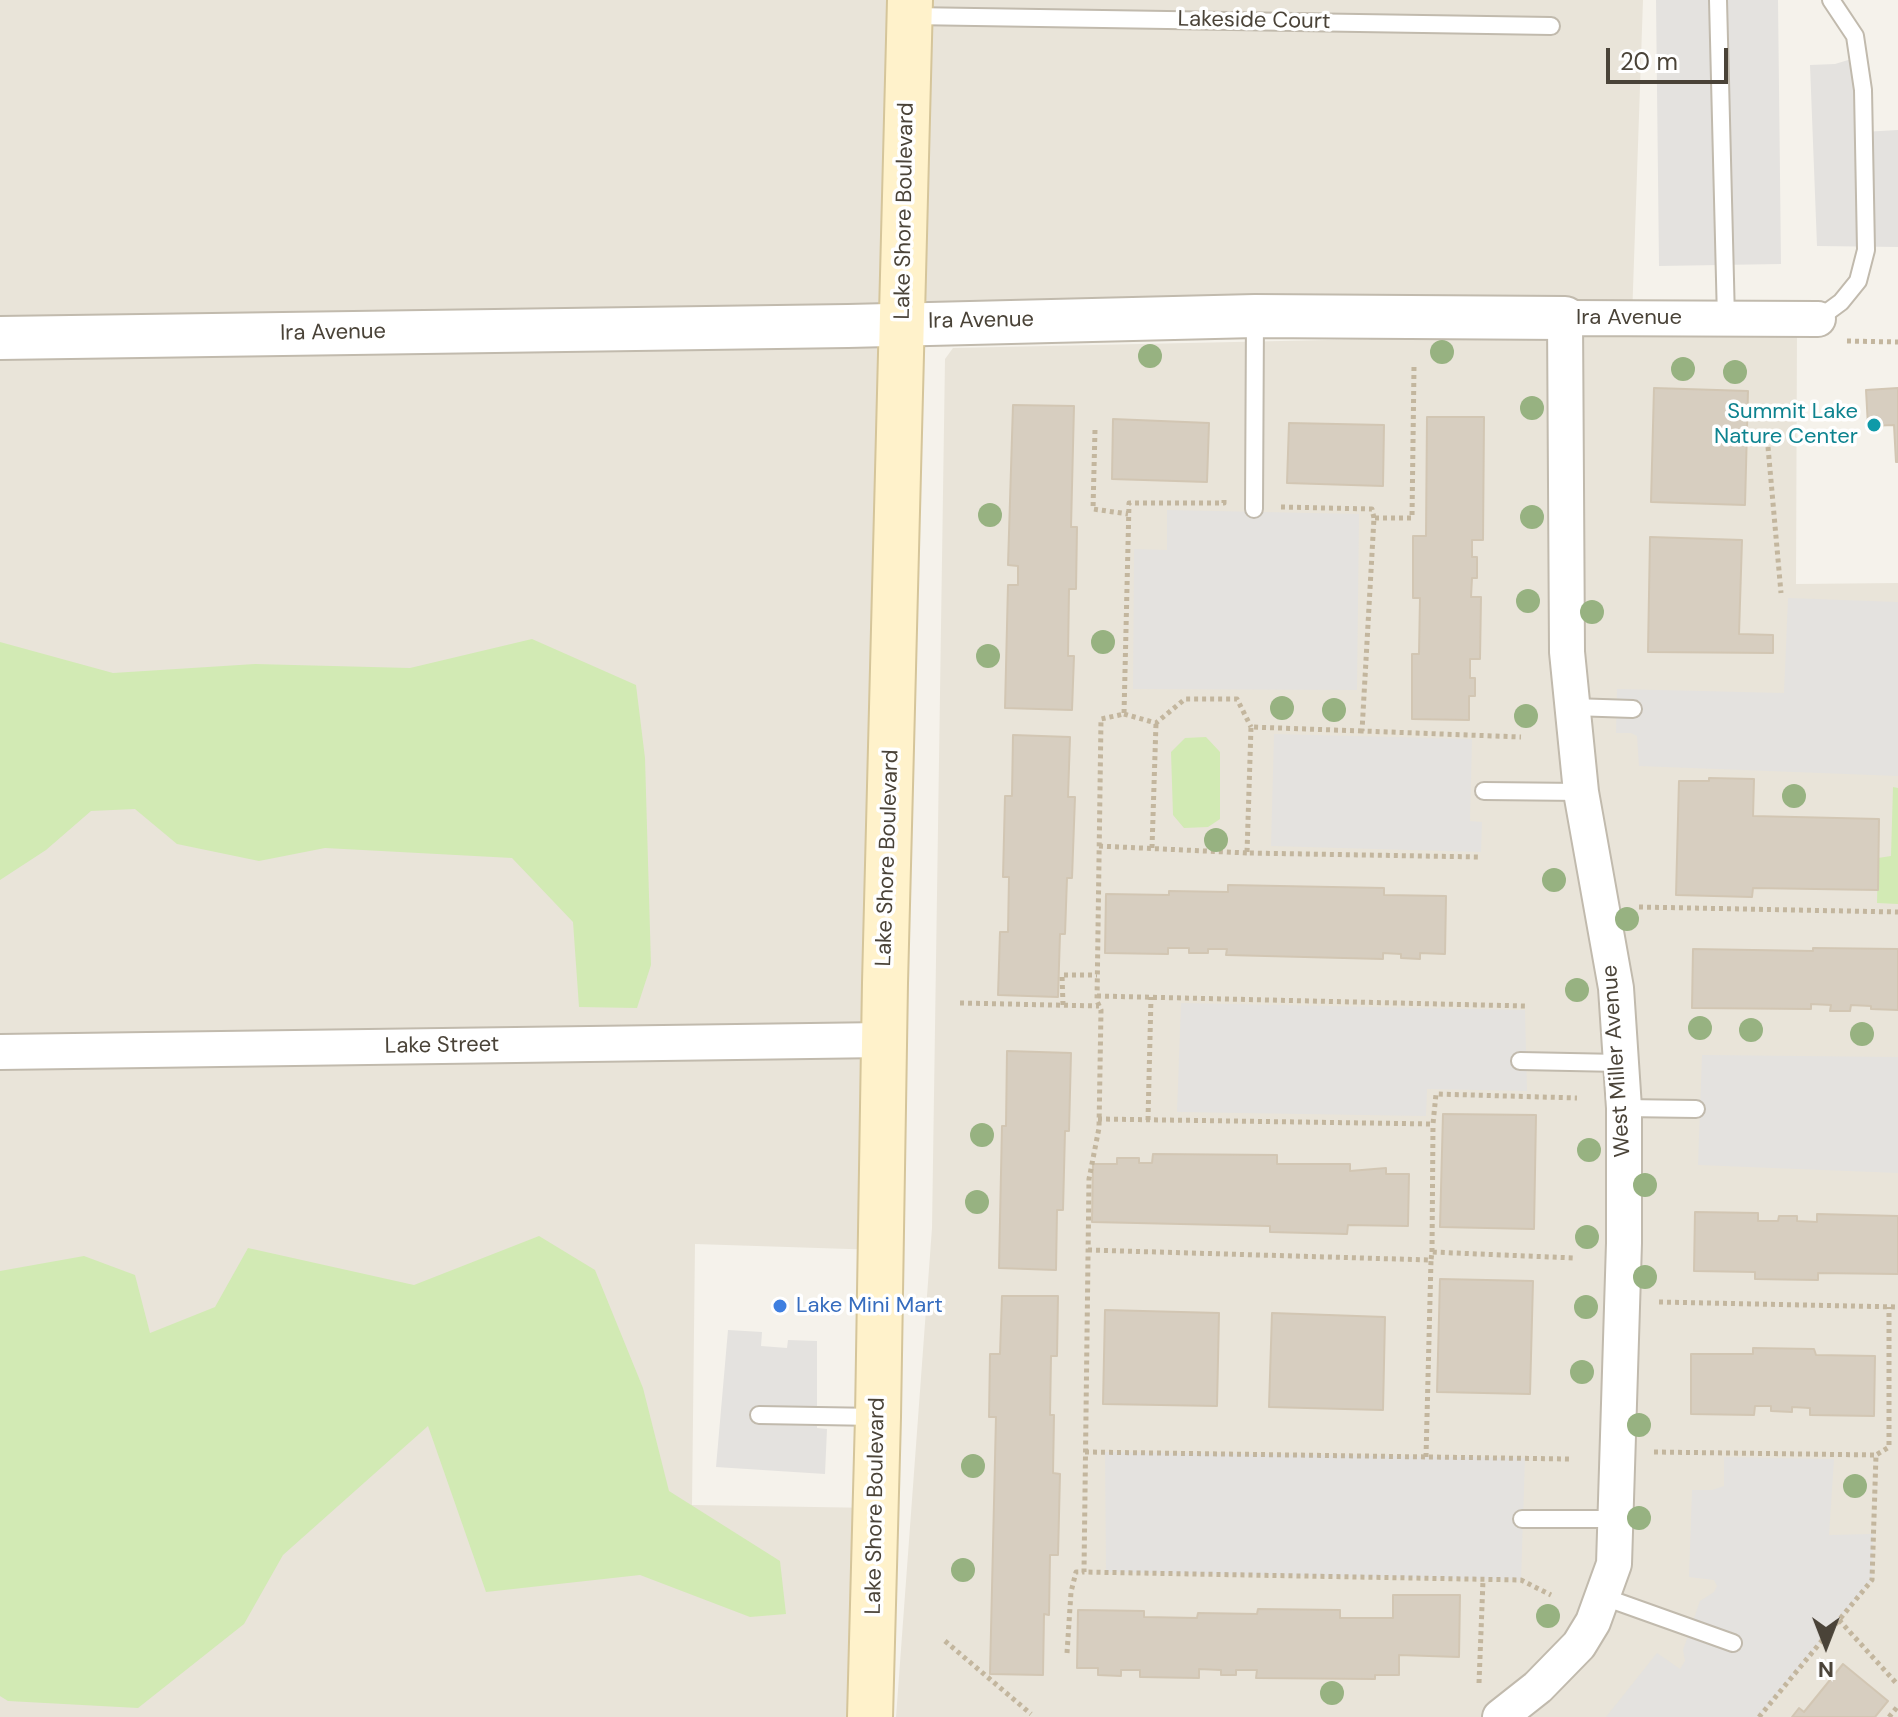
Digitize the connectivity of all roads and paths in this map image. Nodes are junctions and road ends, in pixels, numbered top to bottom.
1 (1718, 0) edge
2 (1831, 0) edge
3 (909, 8) edge
4 (1551, 26) dead end
5 (1255, 316) junction
6 (1565, 318) junction
7 (1726, 319) junction
8 (902, 323) junction
9 (1825, 330) junction
10 (0, 338) edge
11 (1898, 342) edge
12 (1414, 367) dead end
13 (1095, 430) dead end
14 (1768, 447) dead end
15 (1225, 488) dead end
16 (1280, 492) dead end
17 (1254, 509) dead end
18 (1128, 514) junction
19 (1374, 518) junction
20 (1781, 593) dead end
21 (1572, 707) junction
22 (1633, 709) dead end
23 (1124, 714) junction
24 (1156, 723) junction
25 (1251, 727) junction
26 (1362, 731) junction
27 (1521, 737) dead end
28 (1484, 791) dead end
29 (1581, 792) junction
30 (1099, 846) junction
31 (1152, 848) junction
32 (1247, 853) junction
33 (1481, 857) dead end
34 (1637, 907) dead end
35 (1898, 912) edge
36 (1097, 975) junction
37 (1097, 996) junction
38 (1151, 997) junction
39 (960, 1003) dead end
40 (1063, 1005) junction
41 (1099, 1006) junction
42 (1525, 1006) dead end
43 (884, 1040) junction
44 (0, 1052) edge
45 (1520, 1061) dead end
46 (1620, 1063) junction
47 (1577, 1098) dead end
48 (1624, 1108) junction
49 (1696, 1109) dead end
50 (1098, 1119) junction
51 (1148, 1120) junction
52 (1433, 1124) junction
53 (1088, 1250) junction
54 (1432, 1252) junction
55 (1574, 1258) dead end
56 (1431, 1260) junction
57 (1658, 1302) dead end
58 (1889, 1307) junction
59 (1898, 1307) edge
60 (759, 1415) dead end
61 (878, 1417) junction
62 (1085, 1452) junction
63 (1654, 1452) dead end
64 (1876, 1455) junction
65 (1426, 1457) junction
66 (1569, 1459) dead end
67 (1522, 1519) dead end
68 (1615, 1519) junction
69 (1084, 1572) junction
70 (1483, 1580) junction
71 (1551, 1595) dead end
72 (1604, 1597) junction
73 (1839, 1620) junction
74 (945, 1641) dead end
75 (1733, 1643) dead end
76 (1067, 1653) dead end
77 (1479, 1683) dead end
78 (1898, 1685) edge
79 (1898, 1706) edge
80 (1031, 1714) dead end
81 (870, 1717) edge
82 (1500, 1717) edge
83 (1759, 1717) edge
84 (1889, 1717) edge

1 - 7 lane
2 - 9 lane
3 - 4 lane, Lakeside Court
3 - 8 main road, Lake Shore Boulevard
5 - 6 street, Ira Avenue
5 - 8 street, Ira Avenue
5 - 17 lane
6 - 7 street, Ira Avenue
6 - 21 street, West Miller Avenue
7 - 9 street, Ira Avenue
8 - 10 street, Ira Avenue
8 - 43 main road, Lake Shore Boulevard
9 - 11 path
12 - 19 path
13 - 18 path
14 - 20 path
15 - 18 path
16 - 19 path
18 - 23 path
19 - 26 path
21 - 22 lane
21 - 29 street, West Miller Avenue
23 - 24 path
23 - 30 path
24 - 25 path
24 - 31 path
25 - 26 path
25 - 32 path
26 - 27 path
28 - 29 lane
29 - 46 street, West Miller Avenue
30 - 31 path
30 - 36 path
31 - 32 path
32 - 33 path
34 - 35 path
36 - 37 path
36 - 40 path
37 - 38 path
37 - 41 path
38 - 42 path
38 - 51 path
39 - 40 path
40 - 41 path
41 - 50 path
43 - 44 street, Lake Street
43 - 61 main road, Lake Shore Boulevard
45 - 46 lane
46 - 48 street, West Miller Avenue
47 - 52 path
48 - 49 lane
48 - 68 street, West Miller Avenue
50 - 51 path
50 - 53 path
51 - 52 path
52 - 54 path
53 - 56 path
53 - 62 path
54 - 55 path
54 - 56 path
56 - 65 path
57 - 58 path
58 - 59 path
58 - 64 path
60 - 61 lane
61 - 81 main road, Lake Shore Boulevard
62 - 65 path
62 - 69 path
63 - 64 path
64 - 73 path
65 - 66 path
67 - 68 lane
68 - 72 street, West Miller Avenue
69 - 70 path
69 - 76 path
70 - 71 path
70 - 77 path
72 - 75 lane
72 - 82 street, West Miller Avenue
73 - 78 path
73 - 83 path
74 - 80 path
79 - 84 path

